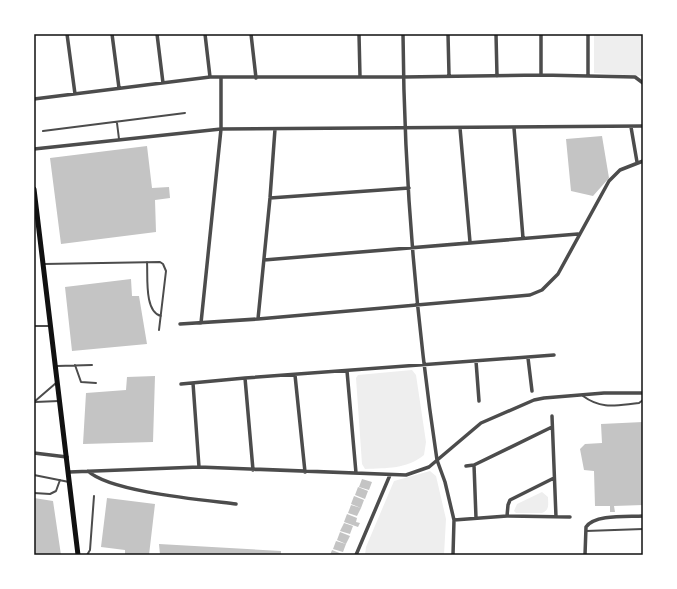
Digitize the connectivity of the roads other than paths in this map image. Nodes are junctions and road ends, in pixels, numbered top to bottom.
1 (67, 34) edge
2 (112, 34) edge
3 (157, 34) edge
4 (205, 34) edge
5 (251, 34) edge
6 (359, 34) edge
7 (403, 34) edge
8 (448, 34) edge
9 (496, 34) edge
10 (541, 34) edge
11 (588, 34) edge
12 (541, 75) junction
13 (449, 76) junction
14 (496, 76) junction
15 (588, 76) junction
16 (210, 77) junction
17 (360, 77) junction
18 (403, 77) junction
19 (221, 78) junction
20 (256, 78) junction
21 (163, 83) junction
22 (643, 83) edge
23 (120, 88) junction
24 (75, 94) junction
25 (34, 99) edge
26 (185, 113) dead end
27 (117, 123) junction
28 (643, 126) edge
29 (631, 127) junction
30 (405, 128) junction
31 (460, 128) junction
32 (514, 128) junction
33 (221, 129) junction
34 (275, 129) junction
35 (43, 131) dead end
36 (119, 139) junction
37 (34, 149) edge
38 (643, 161) edge
39 (637, 162) junction
40 (409, 188) junction
41 (34, 189) edge
42 (270, 198) junction
43 (578, 234) junction
44 (523, 238) junction
45 (470, 242) junction
46 (414, 248) junction
47 (264, 260) junction
48 (147, 262) junction
49 (44, 264) junction
50 (418, 306) junction
51 (161, 316) junction
52 (258, 319) junction
53 (202, 323) junction
54 (180, 324) dead end
55 (34, 326) edge
56 (52, 326) junction
57 (159, 330) dead end
58 (554, 355) dead end
59 (528, 358) junction
60 (476, 361) junction
61 (75, 365) junction
62 (92, 365) dead end
63 (425, 365) junction
64 (57, 366) junction
65 (347, 371) junction
66 (295, 375) junction
67 (245, 378) junction
68 (58, 380) junction
69 (96, 383) dead end
70 (193, 383) junction
71 (181, 384) dead end
72 (532, 391) dead end
73 (643, 393) edge
74 (582, 395) junction
75 (643, 400) edge
76 (479, 401) dead end
77 (34, 402) edge
78 (61, 402) junction
79 (552, 416) dead end
80 (552, 427) junction
81 (34, 453) edge
82 (67, 457) junction
83 (437, 460) junction
84 (474, 465) junction
85 (466, 466) dead end
86 (200, 468) junction
87 (253, 470) junction
88 (88, 471) junction
89 (69, 472) junction
90 (305, 472) junction
91 (356, 473) junction
92 (34, 475) edge
93 (390, 475) junction
94 (554, 478) junction
95 (60, 480) junction
96 (70, 483) junction
97 (34, 493) edge
98 (94, 496) dead end
99 (236, 504) dead end
100 (507, 516) junction
101 (643, 516) edge
102 (556, 517) junction
103 (570, 517) dead end
104 (476, 518) junction
105 (454, 520) junction
106 (643, 529) edge
107 (586, 532) junction
108 (78, 555) edge
109 (87, 555) edge
110 (356, 555) edge
111 (453, 555) edge
112 (585, 555) edge

1 - 24 street
2 - 23 street
3 - 21 street
4 - 16 street
5 - 20 street
6 - 17 street
7 - 18 street
8 - 13 street
9 - 14 street
10 - 12 street
11 - 15 street
12 - 14 street
12 - 15 street
13 - 14 street
13 - 18 street
15 - 22 street
16 - 19 street
16 - 21 street
17 - 18 street
17 - 20 street
18 - 30 street
19 - 20 street
19 - 33 street
21 - 23 street
23 - 24 street
24 - 25 street
26 - 27 lane
27 - 35 lane
27 - 36 lane
28 - 29 street
29 - 32 street
29 - 39 street
30 - 31 street
30 - 34 street
30 - 40 street
31 - 32 street
31 - 45 street
32 - 44 street
33 - 34 street
33 - 36 street
33 - 53 street
34 - 42 street
36 - 37 street
38 - 39 street
39 - 43 street
40 - 42 street
40 - 46 street
41 - 49 main road
42 - 47 street
43 - 44 street
43 - 50 street
44 - 45 street
45 - 46 street
46 - 47 street
46 - 50 street
47 - 52 street
48 - 49 lane
48 - 51 lane
48 - 51 lane
49 - 56 main road
50 - 52 street
50 - 63 street
51 - 57 lane
52 - 53 street
53 - 54 street
55 - 56 lane
56 - 64 main road
58 - 59 street
59 - 60 street
59 - 72 street
60 - 63 street
60 - 76 street
61 - 62 lane
61 - 64 lane
61 - 69 lane
63 - 65 street
63 - 83 street
64 - 68 main road
65 - 66 street
65 - 91 street
66 - 67 street
66 - 90 street
67 - 70 street
67 - 87 street
68 - 77 lane
68 - 78 main road
70 - 71 street
70 - 86 street
73 - 74 street
74 - 75 lane
74 - 83 street
77 - 78 lane
78 - 82 main road
79 - 80 street
80 - 84 street
80 - 94 street
81 - 82 street
82 - 89 main road
83 - 93 street
83 - 105 street
84 - 85 street
84 - 104 street
86 - 87 street
86 - 88 street
87 - 90 street
88 - 89 street
88 - 99 street
89 - 96 main road
90 - 91 street
91 - 93 street
92 - 95 lane
93 - 110 street
94 - 100 street
94 - 102 street
95 - 96 lane
95 - 97 lane
96 - 108 main road
98 - 109 lane
100 - 102 street
100 - 104 street
101 - 107 street
102 - 103 street
104 - 105 street
105 - 111 street
106 - 107 lane
107 - 112 street

